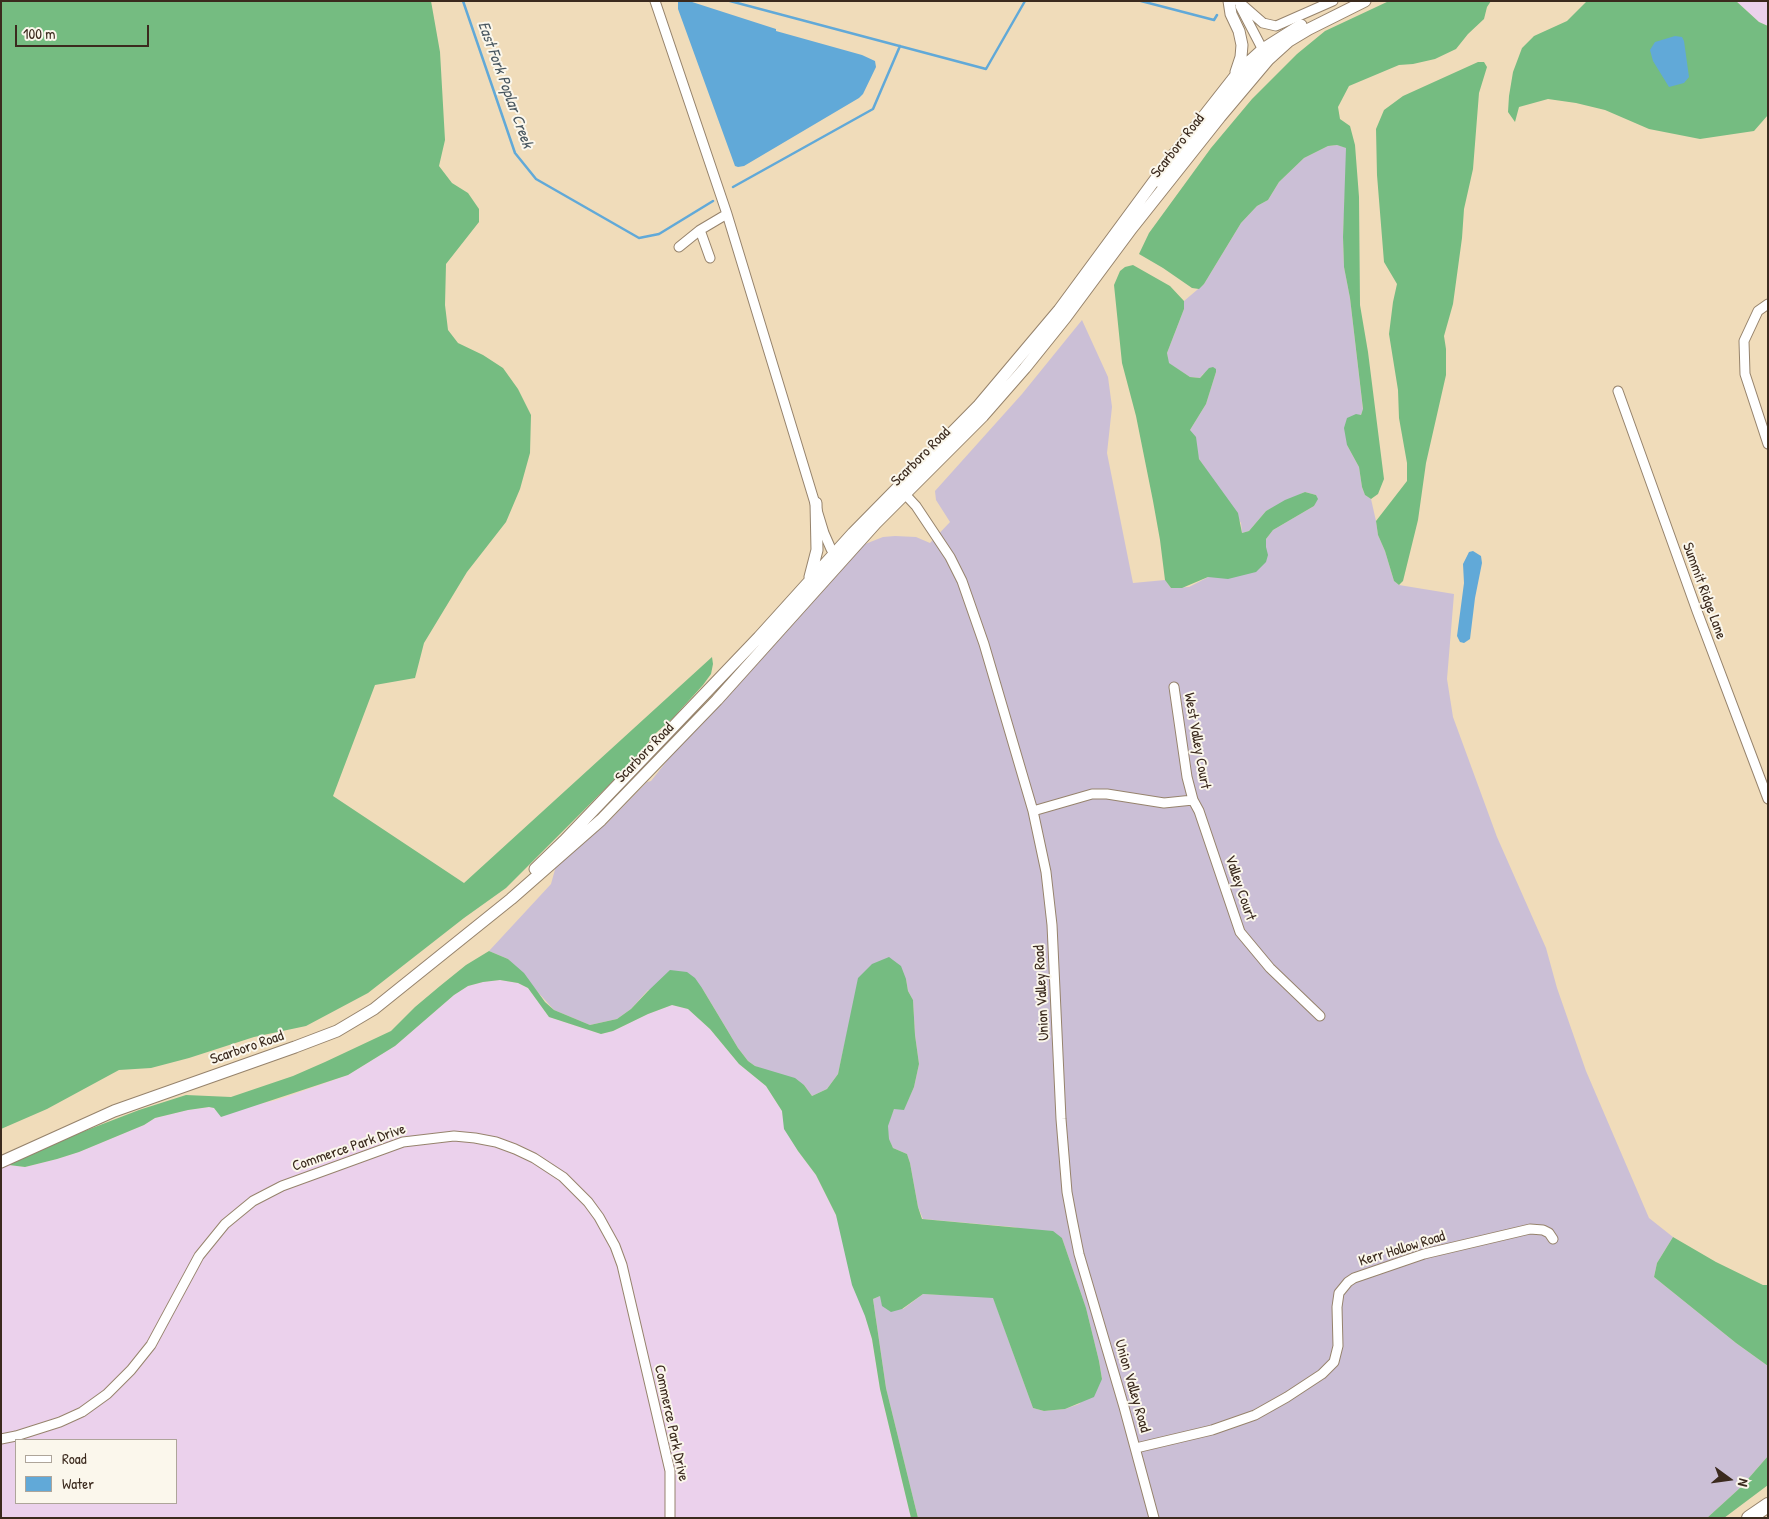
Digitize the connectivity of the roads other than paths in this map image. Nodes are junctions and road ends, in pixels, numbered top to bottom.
1 (656, 1) edge
2 (1229, 1) edge
3 (1238, 1) edge
4 (1333, 1) edge
5 (1349, 1) edge
6 (1365, 1) edge
7 (1262, 49) junction
8 (1268, 60) junction
9 (1233, 79) junction
10 (727, 214) junction
11 (1132, 228) junction
12 (700, 230) junction
13 (679, 247) dead end
14 (710, 258) dead end
15 (1768, 304) edge
16 (1618, 391) dead end
17 (1768, 444) edge
18 (901, 491) junction
19 (816, 503) junction
20 (837, 558) junction
21 (808, 582) junction
22 (1174, 687) dead end
23 (1768, 799) edge
24 (1193, 800) junction
25 (1033, 811) junction
26 (480, 923) junction
27 (1320, 1016) dead end
28 (1, 1162) edge
29 (1553, 1239) dead end
30 (1, 1439) edge
31 (1136, 1448) junction
32 (1768, 1505) edge
33 (670, 1518) edge
34 (1154, 1518) edge
35 (1749, 1518) edge

1 - 10 street
2 - 9 main road
3 - 4 street
3 - 7 street
5 - 7 main road, Scarboro Road
6 - 8 main road, Scarboro Road
7 - 8 street
7 - 9 main road, Scarboro Road
7 - 11 street
8 - 11 main road, Scarboro Road
9 - 18 main road, Scarboro Road
10 - 12 street
10 - 19 street
11 - 18 main road, Scarboro Road
12 - 13 street
12 - 14 street
15 - 17 street
16 - 23 street, Summit Ridge Lane
18 - 20 main road, Scarboro Road
18 - 25 street, Union Valley Road
19 - 20 street
19 - 21 main road
20 - 21 main road, Scarboro Road
20 - 26 main road, Scarboro Road
21 - 26 main road, Scarboro Road
22 - 24 street, West Valley Court
24 - 25 street
24 - 27 street, Valley Court
25 - 31 street, Union Valley Road
26 - 28 main road, Scarboro Road
29 - 31 street, Kerr Hollow Road
30 - 33 street, Commerce Park Drive
31 - 34 street, Union Valley Road
32 - 35 highway

